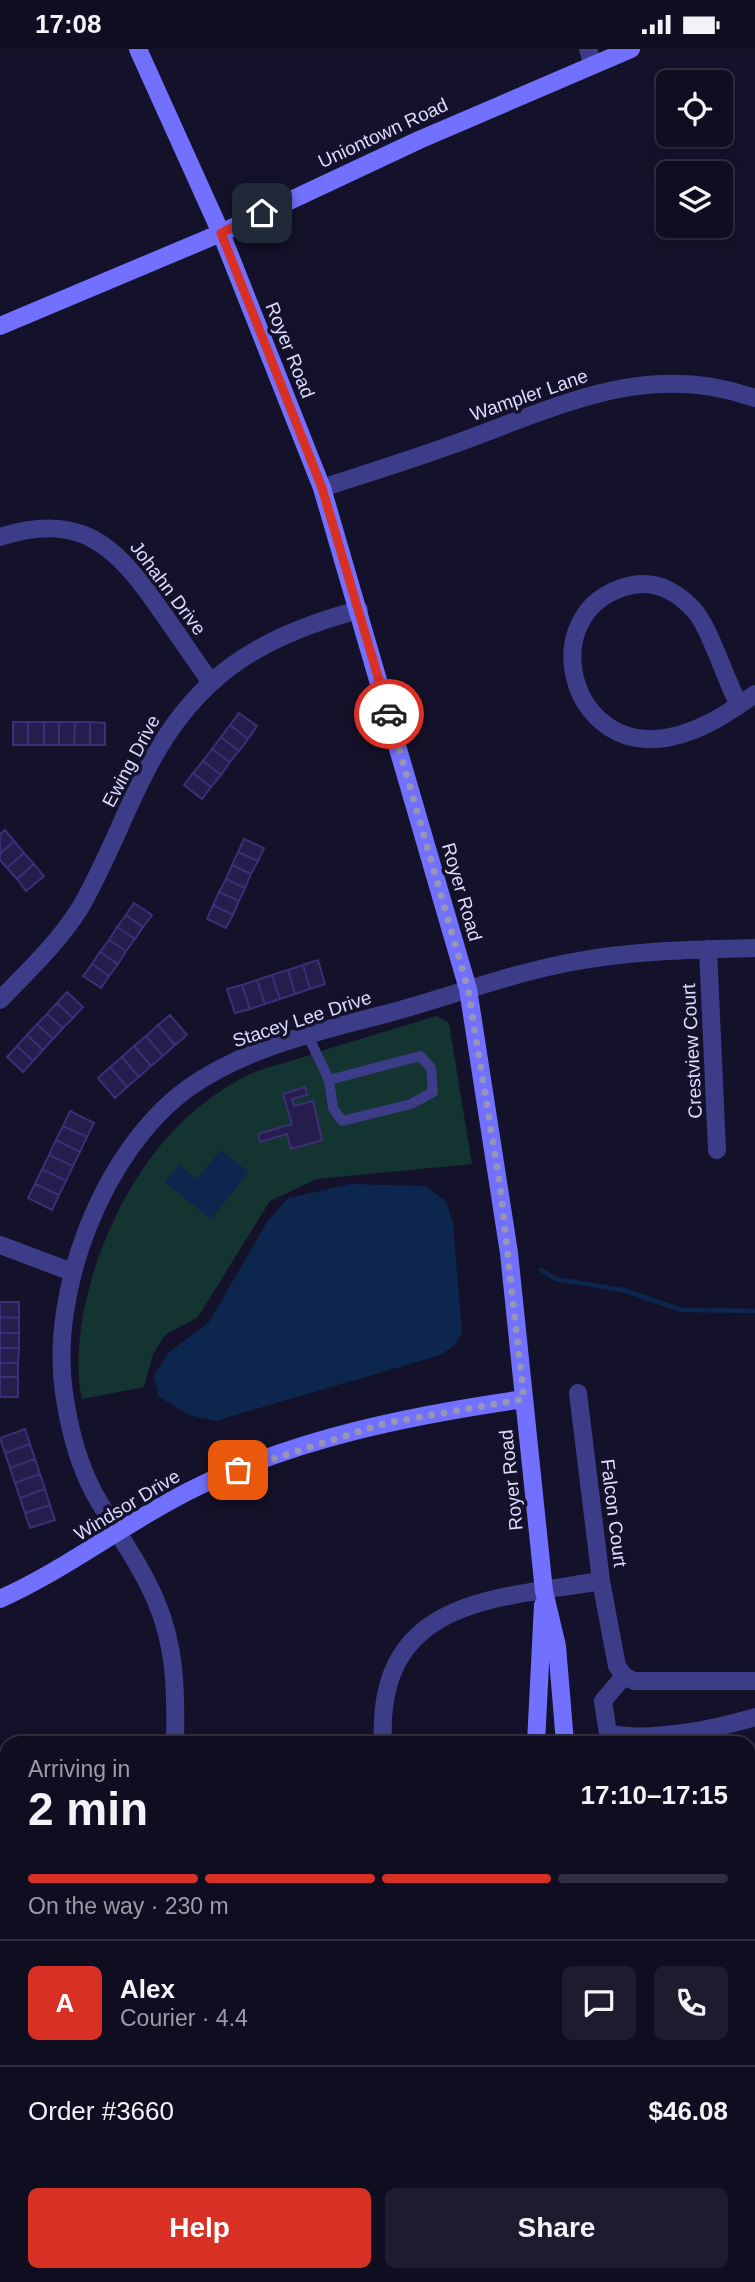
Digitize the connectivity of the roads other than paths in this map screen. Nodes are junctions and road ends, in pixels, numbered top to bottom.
1 (138, 49) edge
2 (631, 49) edge
3 (591, 57) edge
4 (221, 233) junction
5 (0, 326) edge
6 (755, 398) edge
7 (322, 488) junction
8 (0, 537) edge
9 (359, 610) junction
10 (210, 681) junction
11 (755, 694) edge
12 (739, 705) junction
13 (755, 947) edge
14 (708, 949) junction
15 (468, 989) junction
16 (0, 1000) edge
17 (308, 1036) junction
18 (329, 1080) junction
19 (717, 1150) dead end
20 (0, 1245) edge
21 (72, 1272) junction
22 (578, 1393) dead end
23 (524, 1399) junction
24 (119, 1534) junction
25 (601, 1581) junction
26 (544, 1591) junction
27 (0, 1599) edge
28 (624, 1676) junction
29 (755, 1681) edge
30 (755, 1717) edge
31 (175, 1736) edge
32 (383, 1736) edge
33 (536, 1736) edge
34 (564, 1736) edge
35 (618, 1736) edge
36 (649, 1736) edge

1 - 4 street, Royer Road
2 - 3 street, Uniontown Road
3 - 4 street, Uniontown Road
4 - 5 street, Uniontown Road
4 - 7 street, Royer Road
6 - 7 street, Wampler Lane
7 - 9 street, Royer Road
8 - 10 street, Johahn Drive
9 - 10 street, Ewing Drive
9 - 15 street, Royer Road
10 - 16 street, Ewing Drive
11 - 12 street
12 - 12 street
13 - 14 street, Stacey Lee Drive
14 - 15 street, Stacey Lee Drive
14 - 19 street, Crestview Court
15 - 17 street, Stacey Lee Drive
15 - 23 street, Royer Road
17 - 18 lane
17 - 21 street, Stacey Lee Drive
18 - 18 lane
20 - 21 street
21 - 24 street, Stacey Lee Drive
22 - 25 street, Falcon Court
23 - 24 street, Windsor Drive
23 - 26 street, Royer Road
24 - 27 street, Windsor Drive
24 - 31 street, Stacey Lee Drive
25 - 26 street, Falcon Court
25 - 28 street
26 - 32 street, Falcon Court
26 - 33 street, Royer Road
26 - 34 street, Royer Road
28 - 29 street
28 - 35 street
30 - 36 street

